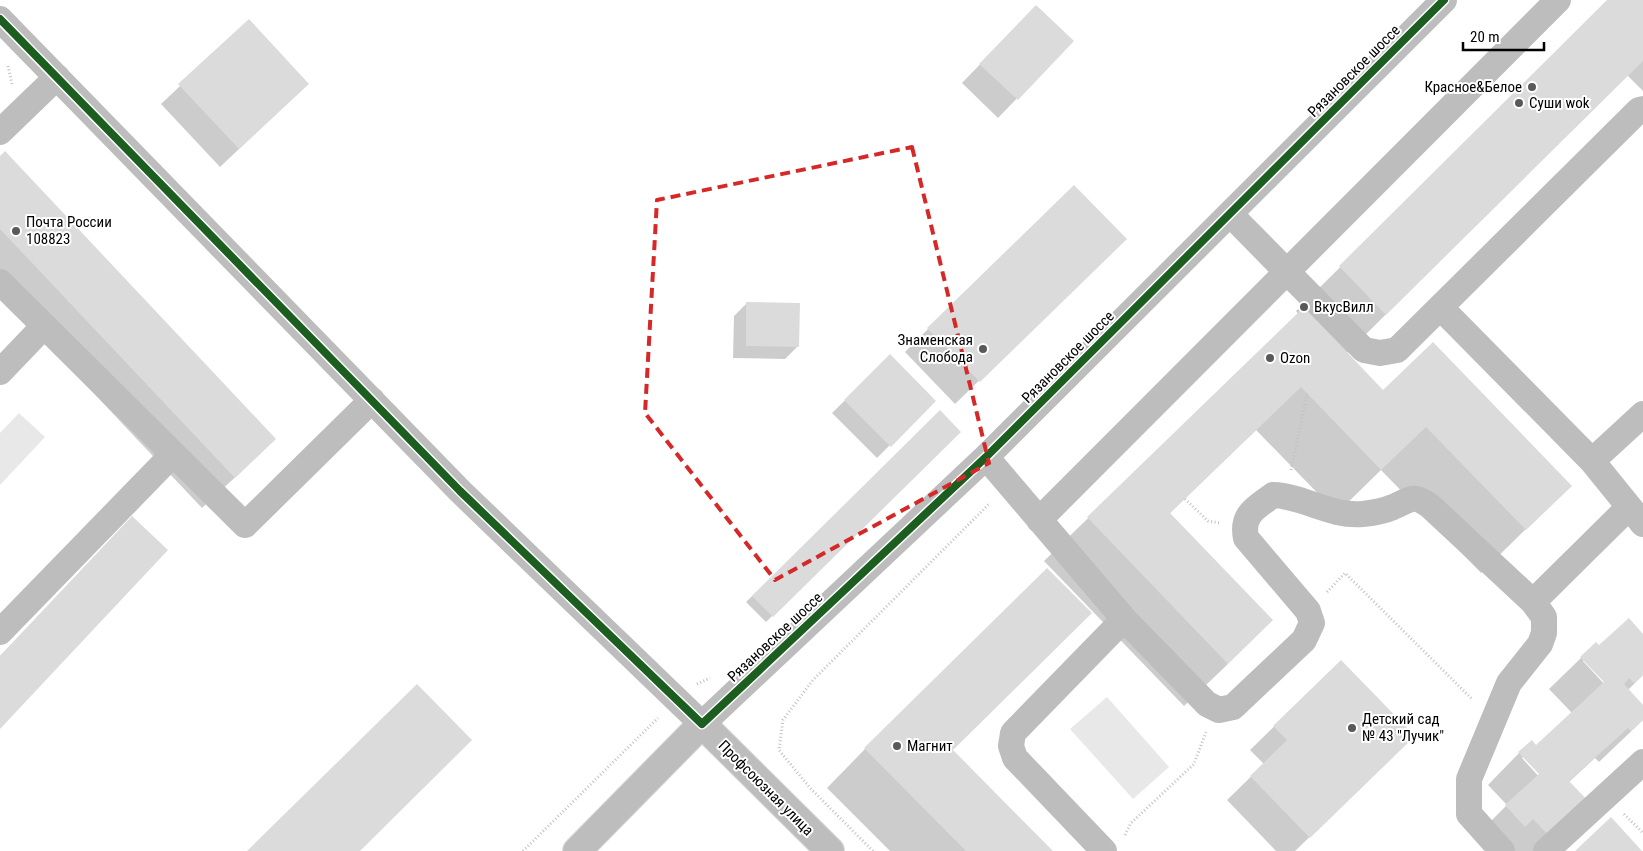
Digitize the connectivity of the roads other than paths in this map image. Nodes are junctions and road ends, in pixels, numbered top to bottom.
1 (1444, 0) edge
2 (1558, 0) edge
3 (0, 19) edge
4 (57, 77) junction
5 (1643, 109) edge
6 (0, 132) edge
7 (1230, 214) junction
8 (1286, 271) junction
9 (0, 282) edge
10 (1441, 308) junction
11 (44, 326) junction
12 (0, 372) edge
13 (372, 400) junction
14 (1643, 414) edge
15 (173, 454) junction
16 (986, 457) junction
17 (1592, 461) junction
18 (1636, 516) edge
19 (1039, 520) junction
20 (1533, 602) junction
21 (1124, 619) junction
22 (0, 632) edge
23 (702, 724) junction
24 (1643, 762) edge
25 (1114, 844) edge
26 (577, 851) edge
27 (830, 851) edge
28 (1502, 851) edge
29 (1546, 851) edge

1 - 7 street, Рязановское шоссе
2 - 8 street
3 - 4 street
4 - 6 street
4 - 13 street
5 - 10 street
7 - 8 street
7 - 16 street, Рязановское шоссе
8 - 10 street
8 - 19 street
9 - 11 street
10 - 17 street
11 - 12 street
11 - 15 street
13 - 15 street
13 - 23 street
14 - 17 street
15 - 22 street
16 - 19 street
16 - 23 street, Рязановское шоссе
17 - 18 street
18 - 20 street
19 - 21 street
20 - 21 street
20 - 28 street
21 - 25 street
23 - 26 main road, Рязановское шоссе
23 - 27 main road, Профсоюзная улица
24 - 29 street

